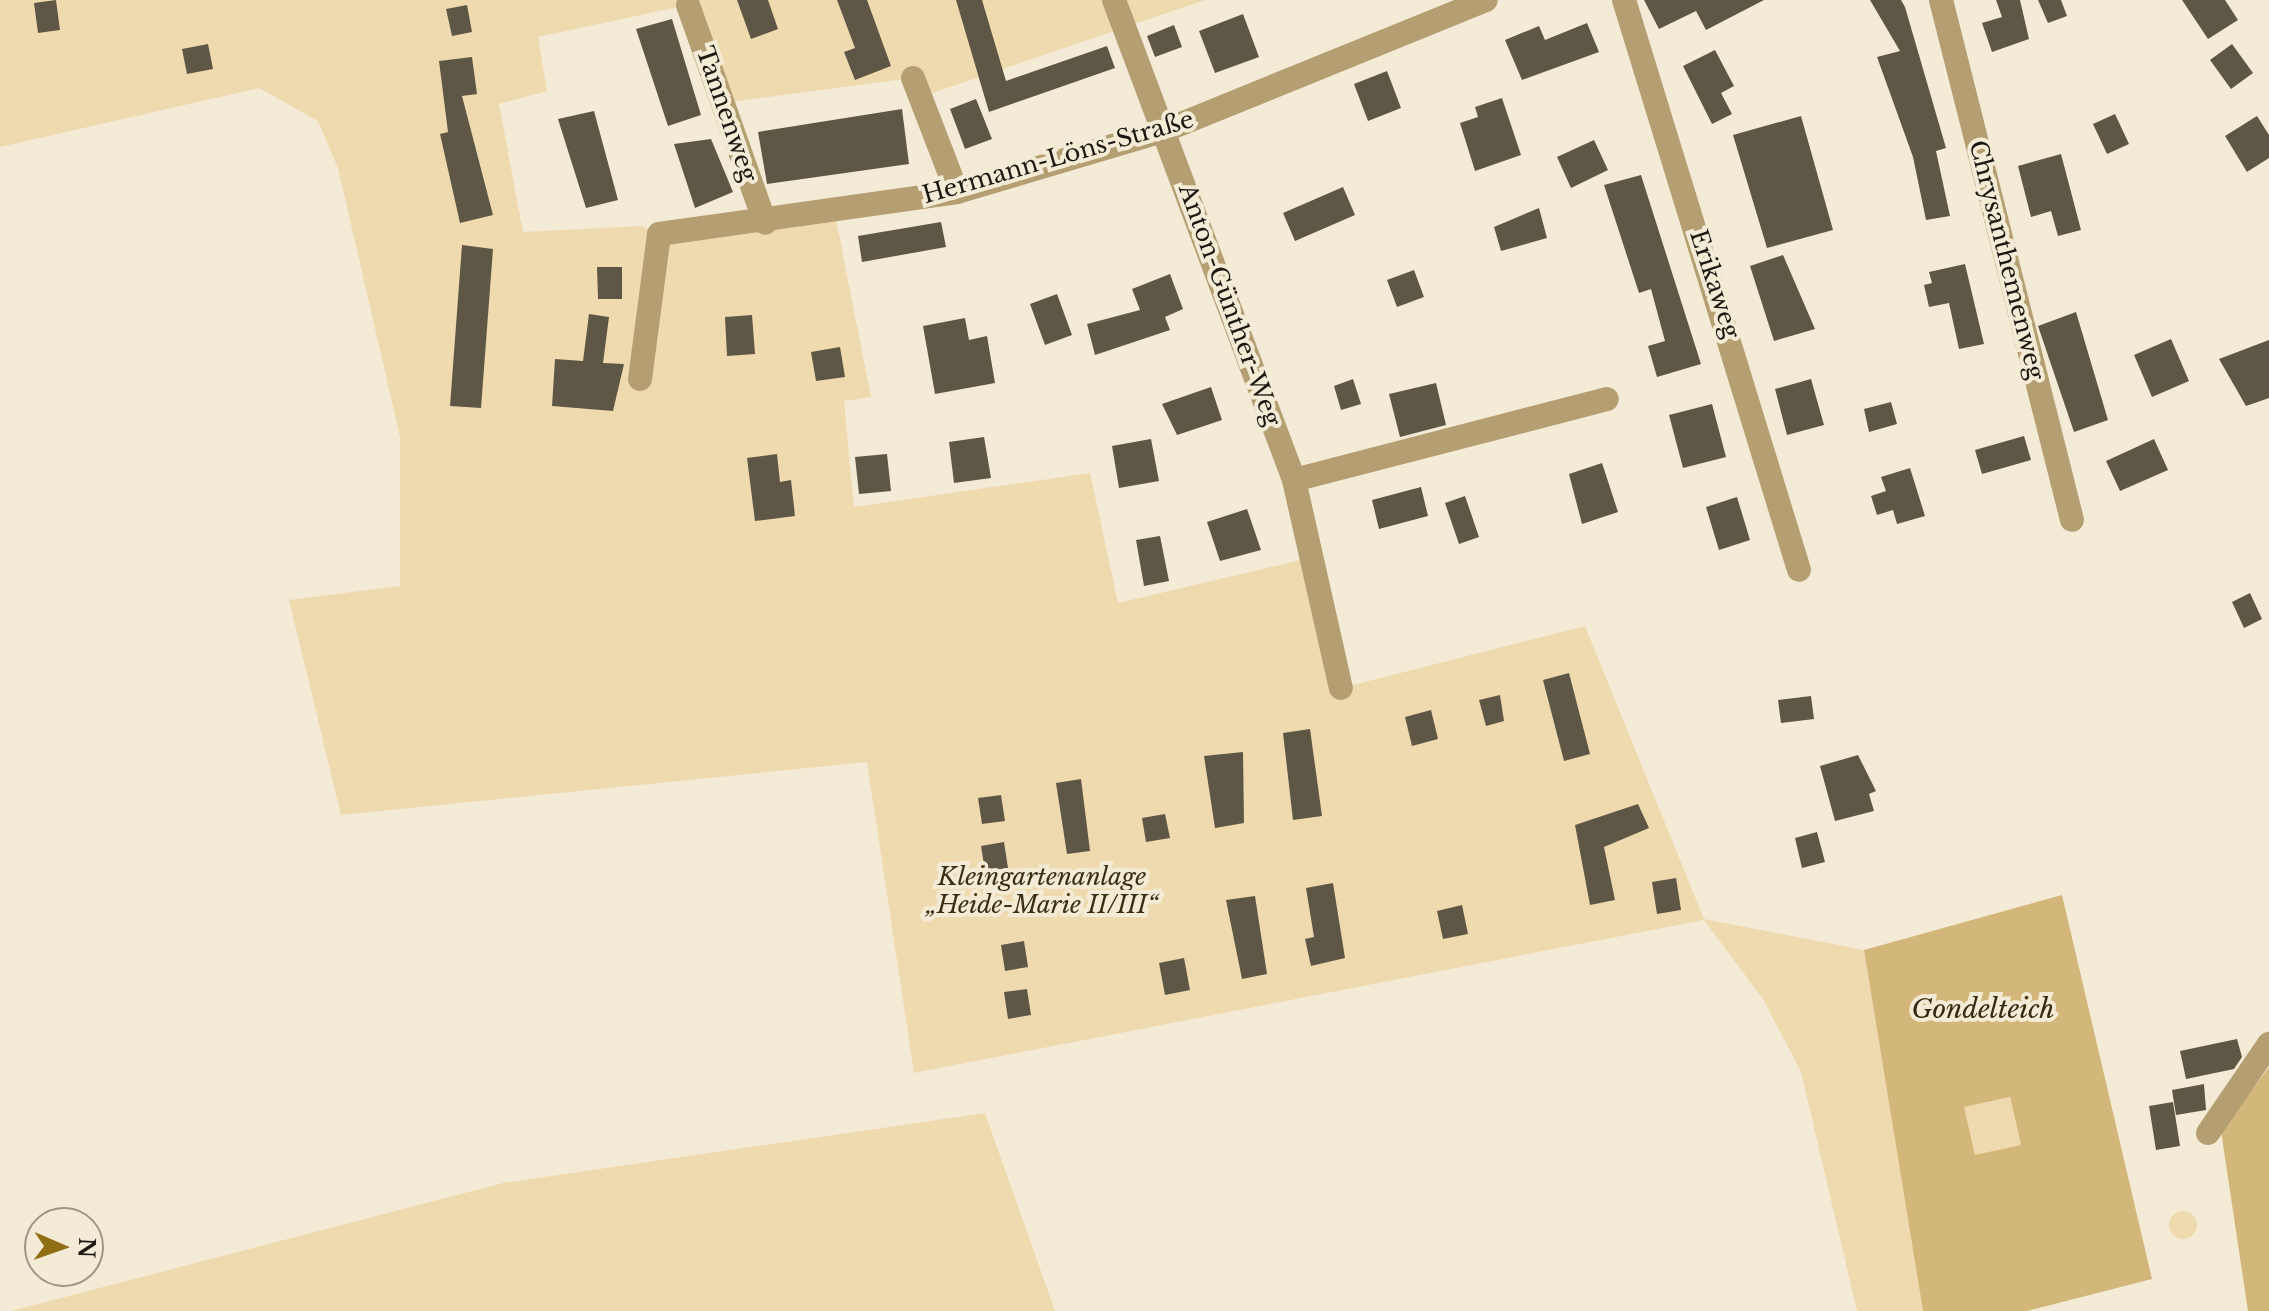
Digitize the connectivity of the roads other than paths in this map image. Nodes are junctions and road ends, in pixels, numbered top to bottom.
1 (1114, 0) edge
2 (1486, 0) edge
3 (1624, 0) edge
4 (1941, 0) edge
5 (688, 5) dead end
6 (913, 78) dead end
7 (1166, 130) junction
8 (957, 192) junction
9 (765, 223) junction
10 (640, 379) dead end
11 (1607, 399) dead end
12 (1294, 480) junction
13 (2072, 520) dead end
14 (1799, 570) dead end
15 (1341, 688) dead end
16 (2269, 1044) edge
17 (2208, 1133) dead end

1 - 7 street, Anton-Günther-Weg
2 - 7 street, Hermann-Löns-Straße
3 - 14 street, Erikaweg
4 - 13 street, Chrysanthemenweg
5 - 9 street, Tannenweg
6 - 8 street
7 - 8 street, Hermann-Löns-Straße
7 - 12 street, Anton-Günther-Weg
8 - 9 street, Hermann-Löns-Straße
9 - 10 street, Hermann-Löns-Straße
11 - 12 street
12 - 15 street, Anton-Günther-Weg
16 - 17 street

